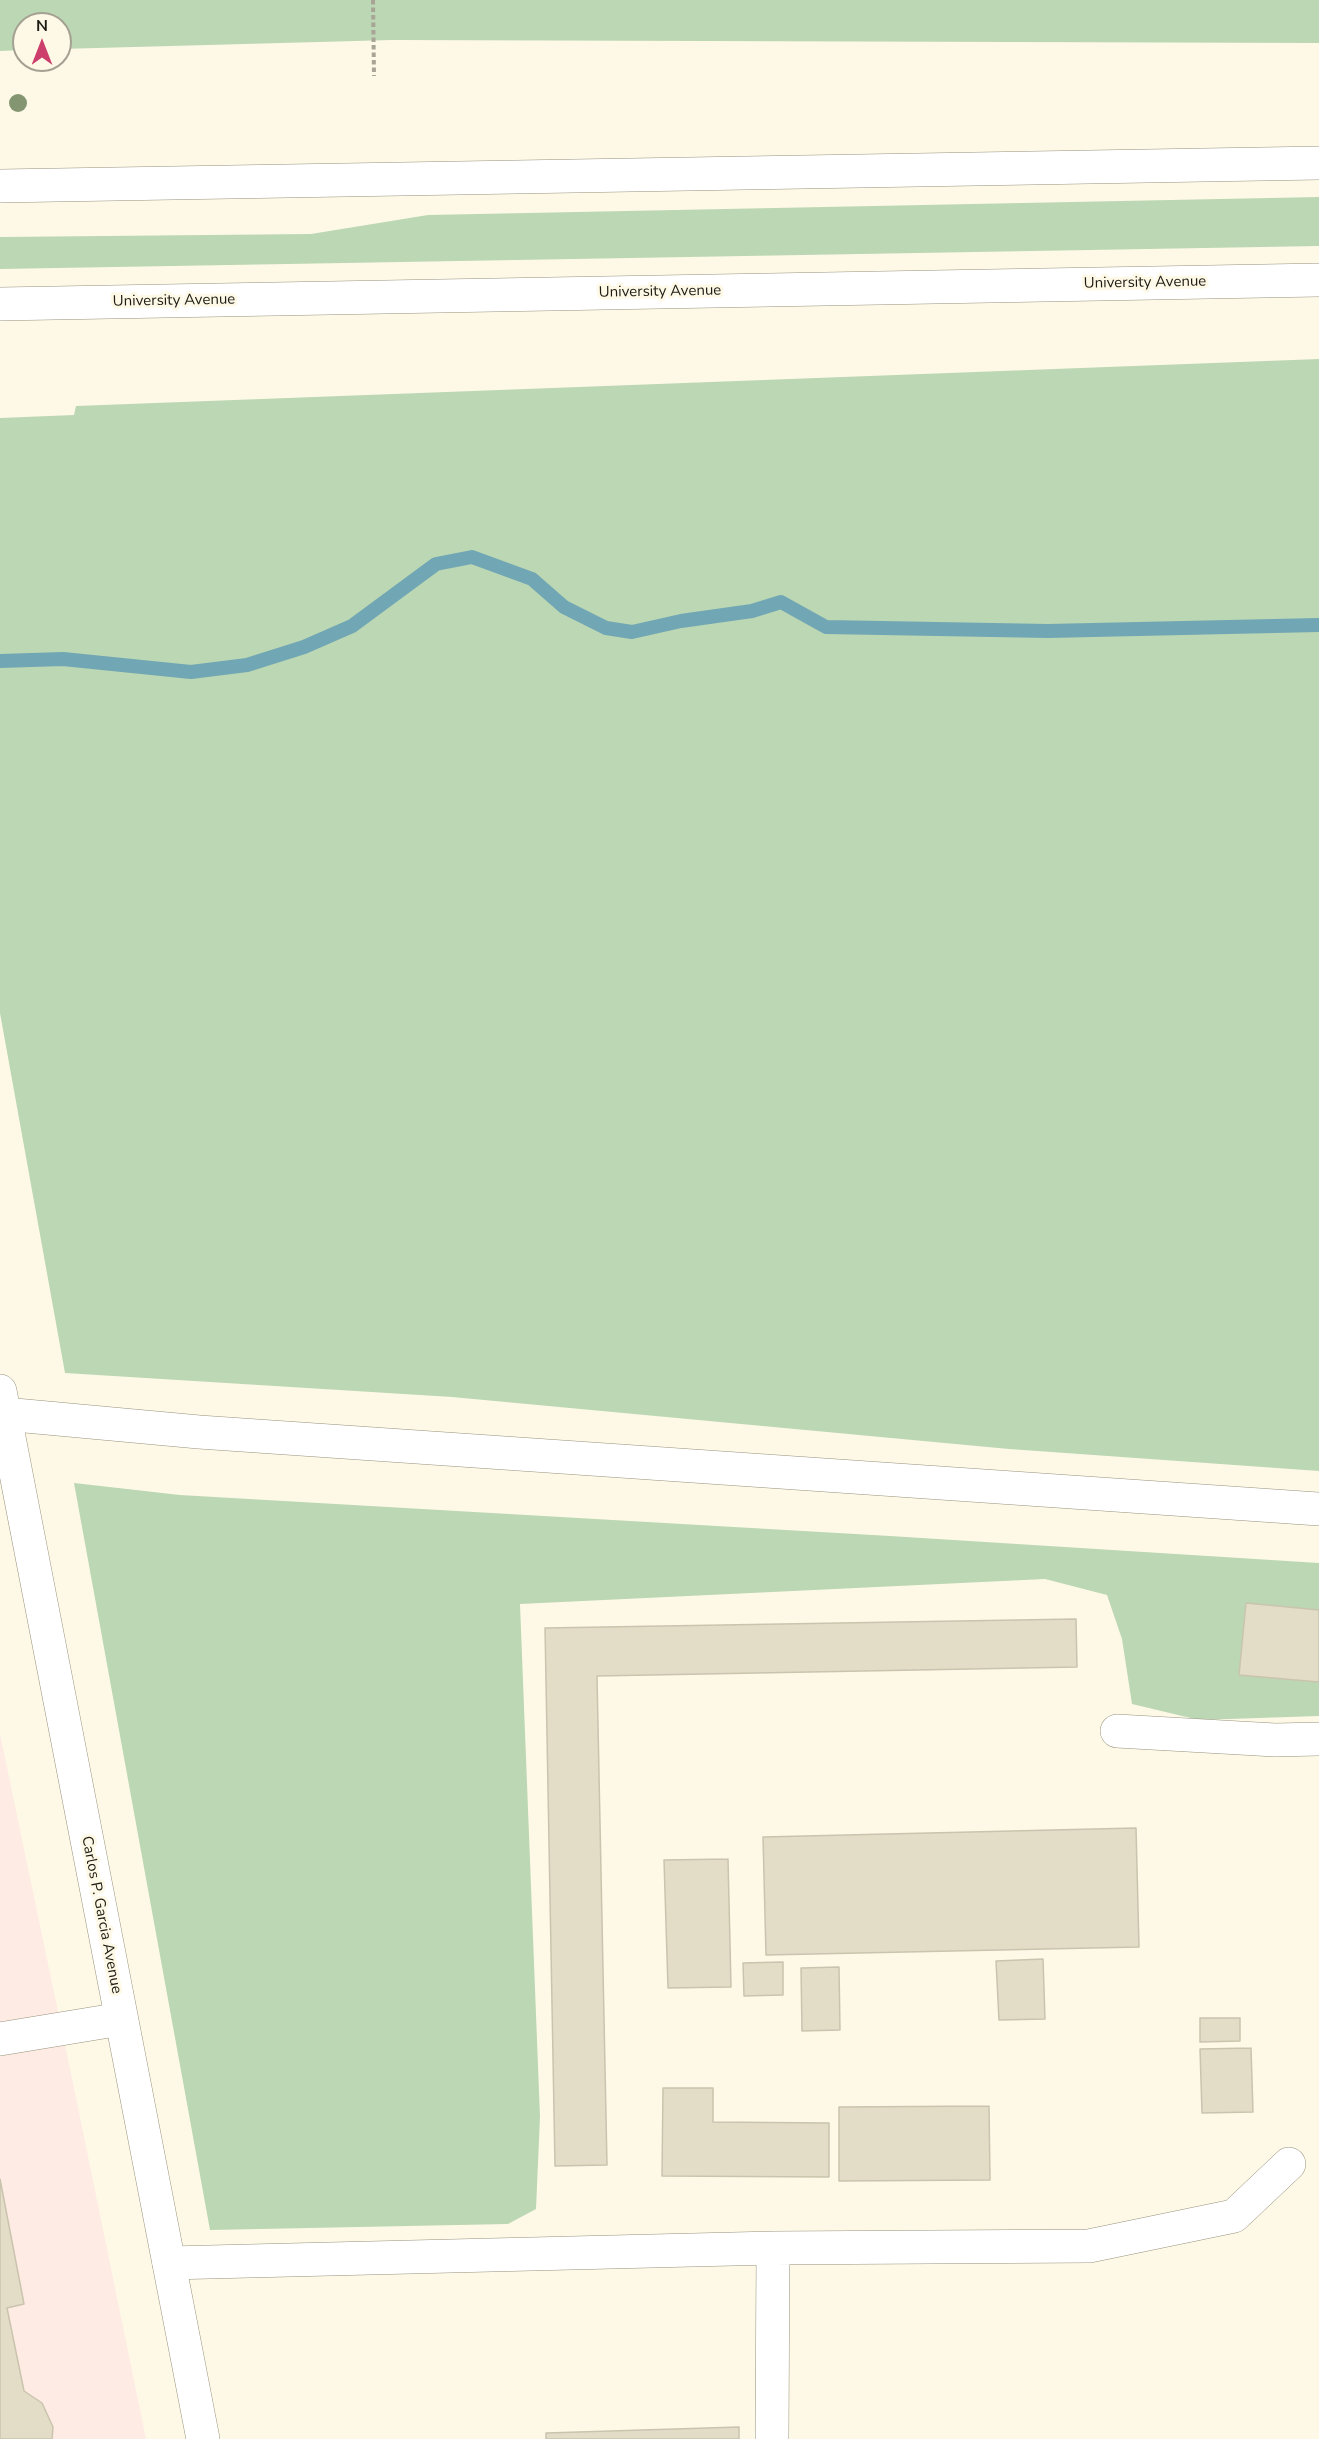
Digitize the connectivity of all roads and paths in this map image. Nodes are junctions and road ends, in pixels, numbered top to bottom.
1 (373, 0) edge
2 (374, 76) dead end
3 (1319, 163) edge
4 (0, 186) edge
5 (1319, 280) edge
6 (0, 304) edge
7 (2, 1403) edge
8 (1319, 1509) edge
9 (1117, 1731) dead end
10 (1319, 1739) edge
11 (121, 2019) junction
12 (0, 2039) edge
13 (1289, 2164) dead end
14 (773, 2248) junction
15 (169, 2263) junction
16 (203, 2439) edge
17 (772, 2439) edge

1 - 2 path
3 - 4 street
5 - 6 street, University Avenue
7 - 8 street
7 - 11 street, Carlos P. Garcia Avenue
9 - 10 street
11 - 12 street
11 - 15 street, Carlos P. Garcia Avenue
13 - 14 street
14 - 15 street
14 - 17 street
15 - 16 street, Carlos P. Garcia Avenue

